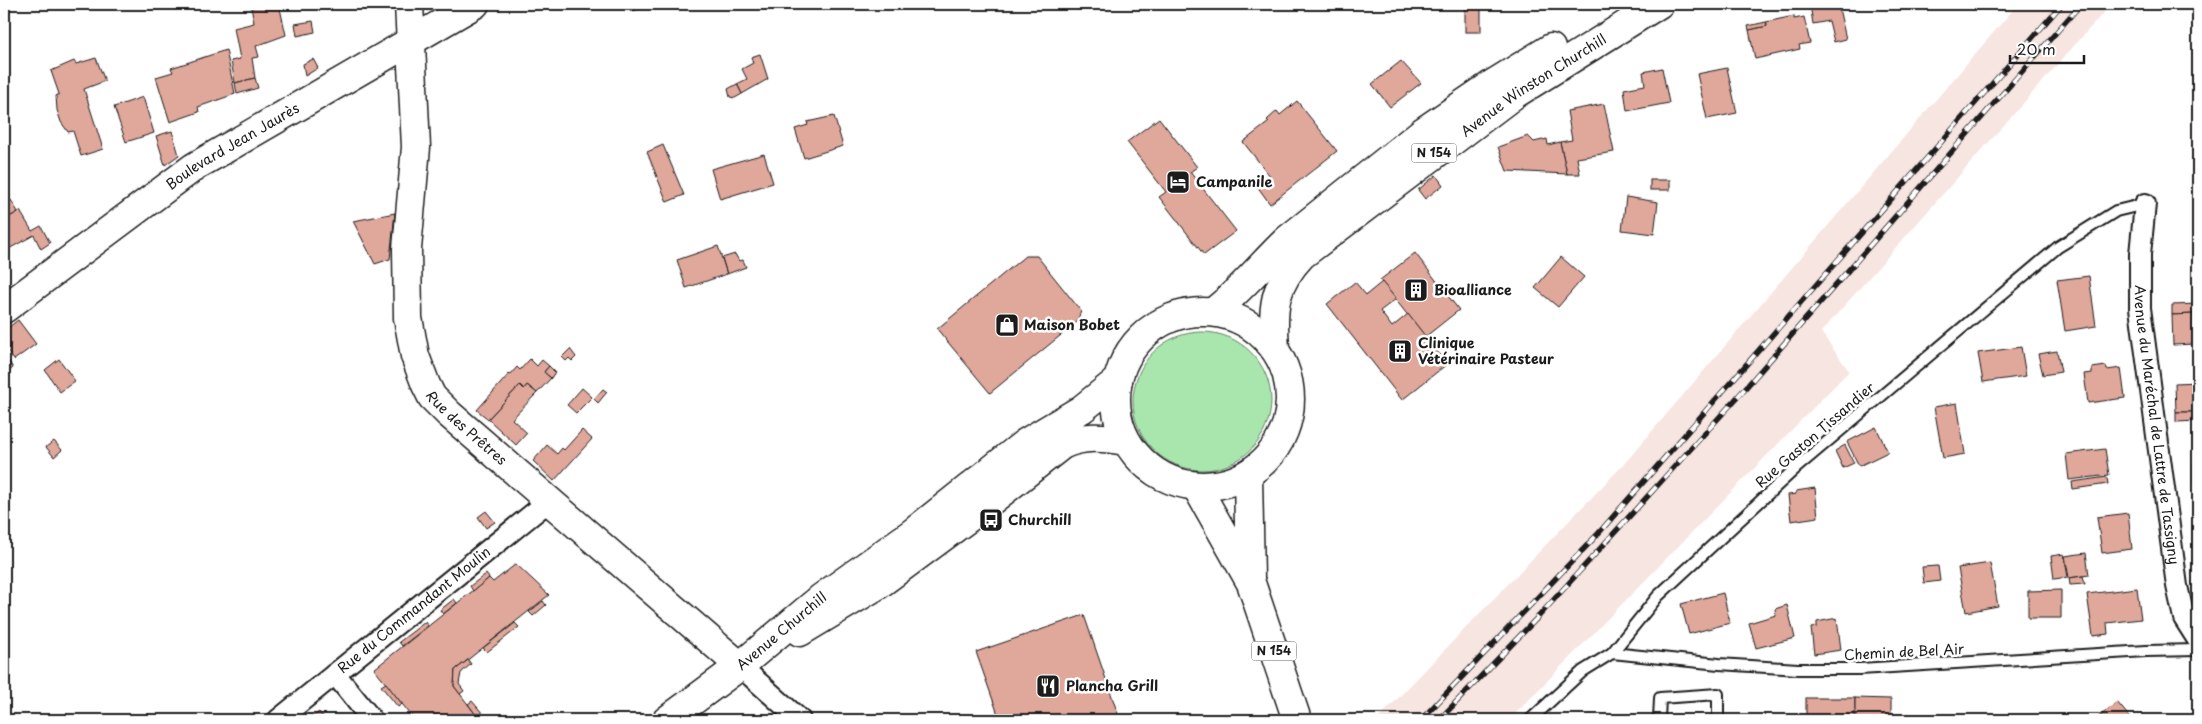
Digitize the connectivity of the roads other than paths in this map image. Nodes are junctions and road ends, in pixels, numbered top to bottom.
1 (408, 4) edge
2 (475, 4) edge
3 (1623, 4) edge
4 (1659, 4) edge
5 (410, 44) junction
6 (2145, 204) joint
7 (4, 309) edge
8 (1213, 312) junction
9 (1275, 349) junction
10 (1118, 380) junction
11 (1126, 441) junction
12 (1248, 475) junction
13 (1196, 486) junction
14 (550, 500) junction
15 (1251, 583) junction
16 (2198, 640) edge
17 (2198, 650) edge
18 (1612, 653) junction
19 (740, 666) junction
20 (335, 674) junction
21 (278, 720) edge
22 (372, 720) edge
23 (667, 720) edge
24 (800, 720) edge
25 (1297, 720) edge
26 (1530, 720) edge
27 (1659, 720) edge
28 (1718, 720) edge

1 - 5 main road, Rue des Prêtres
2 - 5 main road, Boulevard Jean Jaurès
3 - 8 main road, Avenue Winston Churchill / N 154
4 - 9 main road, Avenue Winston Churchill / N 154
5 - 7 main road, Boulevard Jean Jaurès
5 - 14 main road, Rue des Prêtres
6 - 16 street, Avenue du Maréchal de Lattre de Tassigny
6 - 18 lane, Rue Gaston Tissandier
8 - 9 main road
8 - 10 main road
9 - 12 main road
10 - 11 main road
10 - 19 main road, Avenue Churchill
11 - 13 main road
11 - 19 main road, Avenue Churchill
12 - 13 main road
12 - 15 main road, N 154
13 - 15 main road, N 154
14 - 19 main road, Rue des Prêtres
14 - 20 street, Rue du Commandant Moulin
15 - 25 main road, N 154
17 - 18 lane, Chemin de Bel Air
18 - 26 lane, Rue Gaston Tissandier
19 - 23 main road
19 - 24 street, Rue des Prêtres
20 - 21 street, Rue du Commandant Moulin
20 - 22 street
27 - 28 lane

